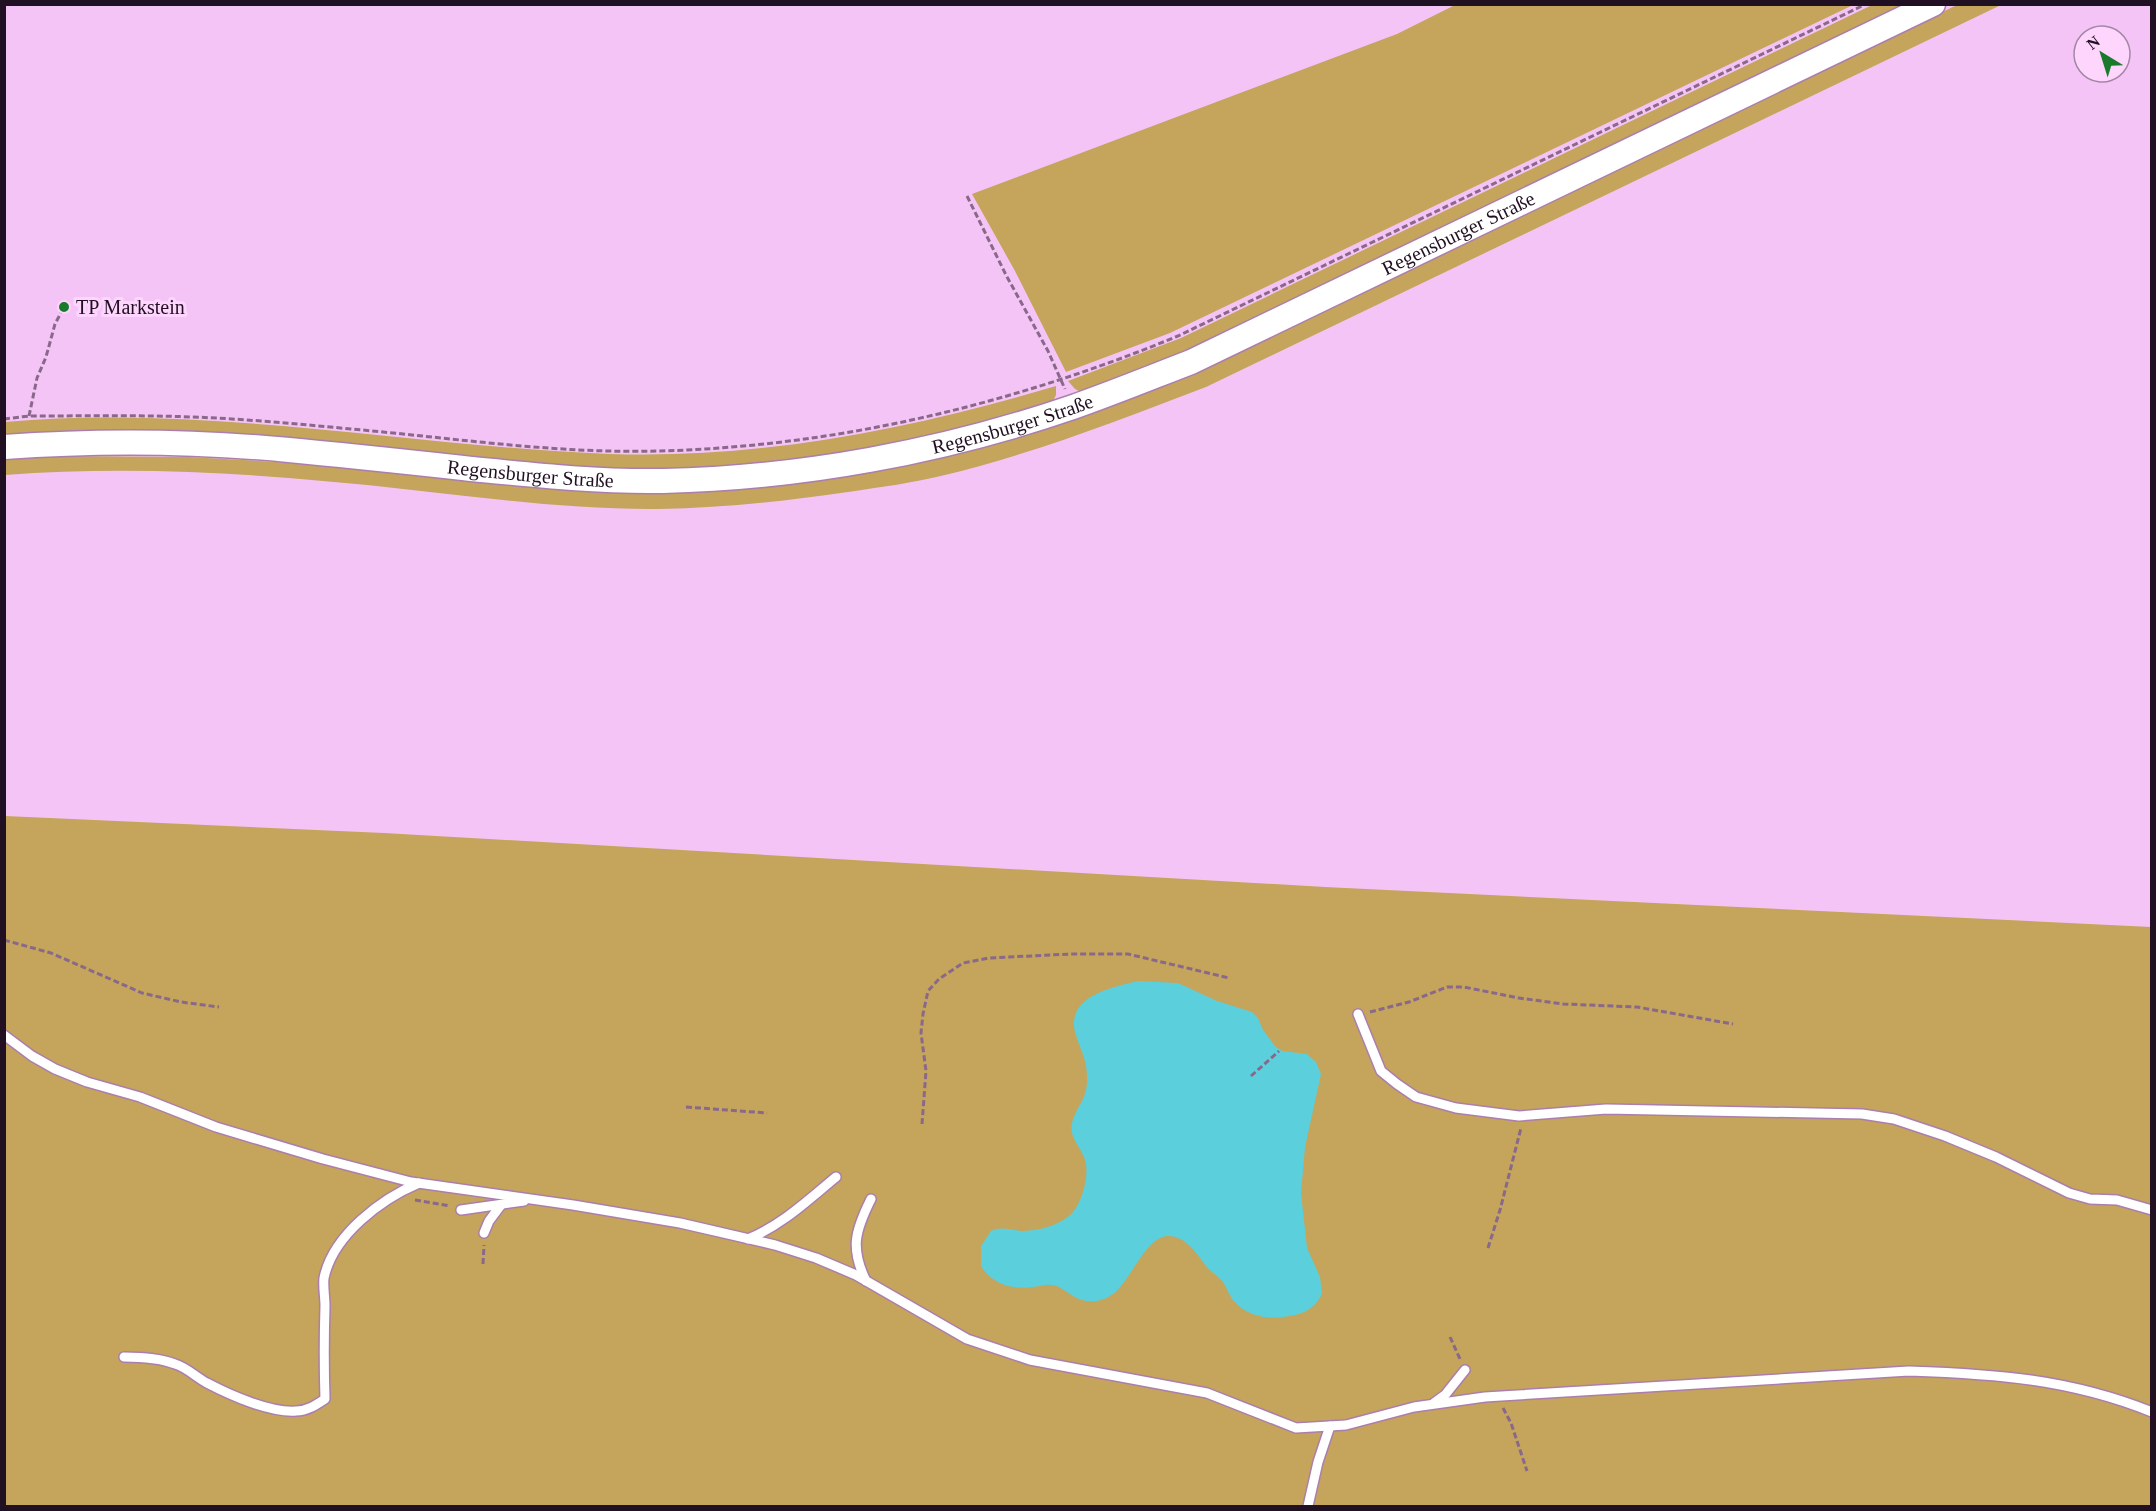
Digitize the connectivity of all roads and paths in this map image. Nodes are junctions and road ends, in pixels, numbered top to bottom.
1 (1866, 4) edge
2 (1933, 4) edge
3 (967, 196) dead end
4 (64, 307) dead end
5 (1059, 374) dead end
6 (29, 416) junction
7 (4, 419) edge
8 (4, 447) edge
9 (4, 940) edge
10 (1229, 978) dead end
11 (219, 1007) dead end
12 (1358, 1014) joint
13 (1733, 1024) dead end
14 (4, 1035) edge
15 (1279, 1051) dead end
16 (1251, 1076) dead end
17 (686, 1107) dead end
18 (767, 1113) dead end
19 (1524, 1115) junction
20 (922, 1124) dead end
21 (836, 1177) dead end
22 (419, 1183) junction
23 (534, 1199) junction
24 (871, 1199) dead end
25 (501, 1204) junction
26 (461, 1210) dead end
27 (2151, 1210) edge
28 (484, 1233) dead end
29 (748, 1239) junction
30 (1488, 1248) dead end
31 (867, 1281) junction
32 (124, 1357) dead end
33 (1465, 1370) dead end
34 (1432, 1404) junction
35 (2151, 1412) edge
36 (1330, 1426) junction
37 (1308, 1506) edge

1 - 6 path
2 - 8 street, Regensburger Straße
3 - 5 path
4 - 6 path
6 - 7 path
9 - 11 path
10 - 20 path
12 - 13 path
12 - 19 lane
14 - 22 lane
15 - 16 path
17 - 18 path
19 - 27 lane
19 - 30 path
21 - 29 lane
22 - 23 lane
22 - 32 lane
23 - 25 lane
23 - 29 lane
24 - 31 lane
25 - 26 lane
25 - 28 lane
29 - 31 lane
31 - 36 lane
33 - 34 lane
34 - 35 lane
34 - 36 lane
36 - 37 lane

